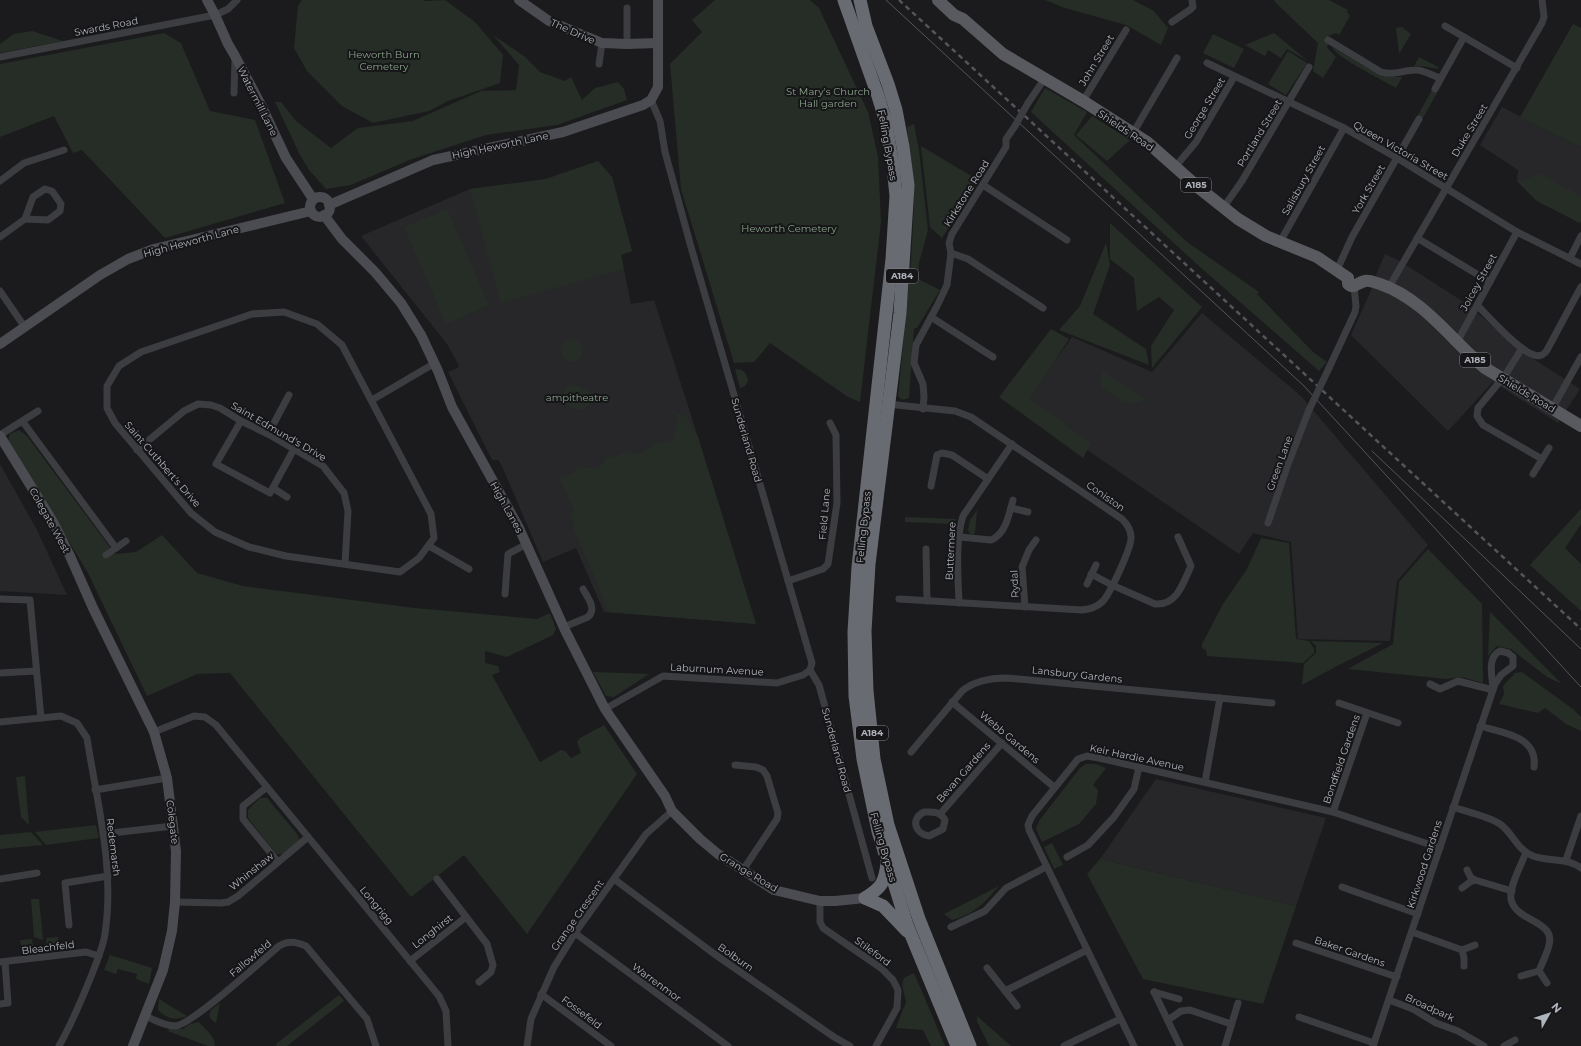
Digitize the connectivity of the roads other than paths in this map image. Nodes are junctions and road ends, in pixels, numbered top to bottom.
1 (207, 0) edge
2 (237, 0) edge
3 (519, 0) edge
4 (658, 0) edge
5 (860, 0) edge
6 (938, 0) edge
7 (949, 0) edge
8 (1192, 0) edge
9 (1542, 0) edge
10 (846, 1) edge
11 (627, 8) dead end
12 (216, 15) junction
13 (963, 19) junction
14 (1172, 22) dead end
15 (1445, 26) dead end
16 (1126, 30) dead end
17 (1464, 37) junction
18 (1332, 40) dead end
19 (602, 43) junction
20 (657, 43) junction
21 (627, 44) junction
22 (235, 56) junction
23 (0, 57) edge
24 (1177, 58) dead end
25 (598, 64) dead end
26 (1207, 64) dead end
27 (1309, 67) dead end
28 (1517, 68) junction
29 (870, 74) junction
30 (1234, 77) junction
31 (1044, 78) junction
32 (1441, 78) junction
33 (1435, 89) dead end
34 (234, 93) dead end
35 (651, 100) junction
36 (1083, 101) junction
37 (1289, 102) junction
38 (1419, 119) dead end
39 (1344, 128) junction
40 (1134, 133) junction
41 (64, 150) dead end
42 (1397, 158) junction
43 (1175, 167) junction
44 (0, 181) edge
45 (983, 185) junction
46 (1446, 188) junction
47 (313, 199) junction
48 (329, 205) junction
49 (1223, 208) junction
50 (311, 211) junction
51 (324, 215) junction
52 (25, 219) junction
53 (1517, 232) junction
54 (1581, 236) edge
55 (0, 237) edge
56 (1417, 238) junction
57 (1067, 240) dead end
58 (1280, 242) junction
59 (951, 252) junction
60 (1570, 258) junction
61 (1581, 264) edge
62 (1337, 270) junction
63 (1490, 282) junction
64 (1353, 283) junction
65 (1389, 287) junction
66 (1581, 287) edge
67 (0, 291) edge
68 (1477, 305) junction
69 (1043, 308) dead end
70 (932, 317) junction
71 (24, 326) junction
72 (1457, 342) junction
73 (0, 344) edge
74 (1522, 348) junction
75 (993, 357) dead end
76 (1581, 357) edge
77 (435, 364) junction
78 (1502, 379) junction
79 (290, 395) dead end
80 (372, 400) junction
81 (877, 404) junction
82 (890, 405) junction
83 (923, 409) junction
84 (1552, 409) junction
85 (38, 412) dead end
86 (241, 421) junction
87 (23, 422) junction
88 (830, 423) dead end
89 (1581, 426) edge
90 (268, 434) junction
91 (0, 436) edge
92 (1012, 444) junction
93 (1549, 448) dead end
94 (294, 449) junction
95 (137, 450) junction
96 (1542, 459) junction
97 (1533, 474) dead end
98 (988, 479) junction
99 (931, 486) dead end
100 (273, 488) junction
101 (287, 497) dead end
102 (1013, 500) dead end
103 (1010, 508) junction
104 (1028, 512) dead end
105 (1268, 523) dead end
106 (1178, 537) dead end
107 (960, 538) junction
108 (1036, 540) dead end
109 (126, 541) dead end
110 (527, 544) junction
111 (429, 546) junction
112 (116, 548) junction
113 (926, 549) dead end
114 (106, 555) dead end
115 (345, 564) junction
116 (1096, 565) dead end
117 (469, 569) dead end
118 (1091, 574) junction
119 (788, 581) junction
120 (1087, 584) dead end
121 (1112, 585) junction
122 (584, 589) dead end
123 (506, 594) dead end
124 (0, 599) edge
125 (899, 599) dead end
126 (927, 601) junction
127 (959, 603) junction
128 (1025, 606) junction
129 (93, 608) joint
130 (564, 627) junction
131 (810, 670) junction
132 (36, 671) junction
133 (0, 673) edge
134 (1430, 684) dead end
135 (1493, 689) junction
136 (1220, 698) junction
137 (952, 702) junction
138 (1272, 703) dead end
139 (1339, 703) dead end
140 (605, 709) junction
141 (1367, 713) junction
142 (41, 718) junction
143 (0, 722) edge
144 (1398, 723) dead end
145 (1480, 726) junction
146 (154, 732) junction
147 (1002, 743) junction
148 (911, 752) dead end
149 (735, 765) dead end
150 (1139, 767) junction
151 (1534, 768) dead end
152 (167, 778) junction
153 (1205, 782) junction
154 (267, 787) junction
155 (1054, 787) junction
156 (95, 790) junction
157 (1453, 807) junction
158 (672, 811) junction
159 (1333, 812) junction
160 (940, 814) dead end
161 (1581, 816) edge
162 (173, 826) junction
163 (103, 834) junction
164 (308, 837) junction
165 (1440, 848) junction
166 (1526, 852) junction
167 (1067, 857) dead end
168 (887, 860) junction
169 (1566, 860) junction
170 (278, 862) junction
171 (1046, 867) junction
172 (1581, 868) edge
173 (743, 870) junction
174 (1467, 870) dead end
175 (37, 873) dead end
176 (108, 876) junction
177 (872, 878) dead end
178 (0, 879) edge
179 (437, 879) dead end
180 (614, 879) junction
181 (1475, 880) junction
182 (1342, 887) dead end
183 (1462, 888) dead end
184 (1512, 891) junction
185 (865, 898) junction
186 (820, 901) junction
187 (175, 902) junction
188 (1418, 914) junction
189 (466, 917) junction
190 (68, 925) dead end
191 (951, 927) dead end
192 (1412, 932) junction
193 (575, 933) junction
194 (912, 937) junction
195 (1296, 944) dead end
196 (1475, 945) dead end
197 (1087, 950) junction
198 (1462, 950) junction
199 (99, 956) junction
200 (410, 961) junction
201 (2, 962) edge
202 (1464, 966) dead end
203 (987, 968) dead end
204 (1539, 971) junction
205 (1520, 976) dead end
206 (1397, 978) junction
207 (480, 982) dead end
208 (1547, 983) dead end
209 (1005, 991) junction
210 (541, 994) junction
211 (1179, 999) dead end
212 (1389, 1000) junction
213 (1238, 1003) dead end
214 (0, 1004) edge
215 (1016, 1006) dead end
216 (146, 1016) junction
217 (1299, 1017) dead end
218 (1120, 1019) junction
219 (1168, 1020) junction
220 (1231, 1024) junction
221 (1515, 1040) dead end
222 (61, 1045) edge
223 (1374, 1045) edge
224 (133, 1046) edge
225 (376, 1046) edge
226 (448, 1046) edge
227 (527, 1046) edge
228 (610, 1046) edge
229 (728, 1046) edge
230 (850, 1046) edge
231 (876, 1046) edge
232 (957, 1046) edge
233 (970, 1046) edge
234 (1064, 1046) edge
235 (1134, 1046) edge
236 (1180, 1046) edge
237 (1225, 1046) edge
238 (1484, 1046) edge
239 (1504, 1046) edge

1 - 12 street, Watermill Lane
2 - 12 street
3 - 19 street, The Drive
4 - 20 street
5 - 82 highway, Felling Bypass / A184
6 - 13 main road, A185
7 - 13 main road, A185
8 - 14 street
9 - 28 street, Duke Street
10 - 29 highway, Felling Bypass / A184
10 - 29 highway
11 - 21 street
12 - 22 street, Watermill Lane
12 - 23 street, Swards Road
13 - 31 main road, Shields Road / A185
15 - 17 street
16 - 36 street, John Street
17 - 28 street
17 - 32 street
18 - 32 street
19 - 21 street, The Drive
19 - 25 street
20 - 21 street, The Drive
20 - 35 street
22 - 34 street
22 - 47 street, Watermill Lane
24 - 40 street
26 - 30 street, Queen Victoria Street
27 - 37 street, Portland Street
28 - 46 street, Duke Street
29 - 81 highway, Felling Bypass / A184
30 - 37 street, Queen Victoria Street
30 - 43 street, George Street
31 - 36 main road, Shields Road / A185
31 - 45 street, Kirkstone Road, bridge
32 - 33 street
35 - 48 street, High Heworth Lane
35 - 119 street, Sunderland Road
36 - 40 main road, Shields Road / A185
37 - 39 street, Queen Victoria Street
37 - 49 street, Portland Street
38 - 42 street, York Street
39 - 42 street, Queen Victoria Street
39 - 58 street, Salisbury Street
40 - 43 main road, Shields Road / A185
41 - 44 street
42 - 46 street, Queen Victoria Street
42 - 62 street, York Street
43 - 49 main road, Shields Road / A185
45 - 57 street
45 - 59 street, Kirkstone Road
46 - 53 street, Queen Victoria Street
46 - 56 street, Duke Street
47 - 48 street
47 - 50 street
48 - 51 street
49 - 58 main road, Shields Road / A185
50 - 51 street
50 - 71 street, High Heworth Lane
51 - 77 street, High Lanes
52 - 52 street
52 - 55 street
53 - 60 street, Queen Victoria Street
53 - 63 street, Joicey Street
54 - 60 street
56 - 63 street
56 - 65 street, Duke Street
58 - 62 main road, Shields Road / A185
59 - 69 street
59 - 70 street, Kirkstone Road
60 - 61 street, Queen Victoria Street
62 - 64 main road, Shields Road / A185
63 - 68 street, Joicey Street
64 - 65 main road, Shields Road / A185
64 - 105 street, Green Lane, bridge
65 - 72 main road, Shields Road / A185
66 - 74 street
67 - 71 street
68 - 72 street, Joicey Street
68 - 74 street
70 - 75 street
70 - 83 street, Kirkstone Road
71 - 73 street, High Heworth Lane
72 - 78 main road, Shields Road / A185
74 - 78 street
76 - 84 street
77 - 80 street
77 - 110 street, High Lanes
78 - 84 main road, Shields Road / A185
78 - 96 street
79 - 90 street
80 - 95 street, Saint Cuthbert's Drive
80 - 111 street, Saint Cuthbert's Drive
81 - 82 street, Coniston
81 - 168 highway, Felling Bypass / A184
82 - 83 street, Coniston
82 - 233 highway, Felling Bypass / A184
83 - 92 street, Coniston
84 - 89 main road, Shields Road / A185
85 - 87 street, Colegate West
86 - 90 street, Saint Edmund's Drive
86 - 95 street, Saint Edmund's Drive
86 - 100 street
87 - 91 street, Colegate West
87 - 112 street
88 - 119 street, Field Lane
90 - 94 street, Saint Edmund's Drive
91 - 129 street, Colegate West
92 - 98 street, Buttermere
92 - 121 street, Coniston
93 - 96 street
94 - 100 street
94 - 115 street, Saint Edmund's Drive
95 - 115 street, Saint Cuthbert's Drive
96 - 97 street
98 - 99 street
98 - 107 street, Buttermere
100 - 101 street
102 - 103 street
103 - 104 street
103 - 107 street
106 - 121 street
107 - 127 street, Buttermere
108 - 128 street, Rydal
109 - 112 street
110 - 123 street
110 - 130 street, High Lanes
111 - 115 street, Saint Cuthbert's Drive
111 - 117 street
112 - 114 street
113 - 126 street
116 - 118 street
118 - 120 street
118 - 121 street
119 - 131 street, Sunderland Road
121 - 128 street, Coniston
122 - 130 street
124 - 132 street
125 - 126 street, Coniston
126 - 127 street, Coniston
127 - 128 street, Coniston
129 - 146 street, Colegate
130 - 140 street, High Lanes
131 - 140 street, Laburnum Avenue
131 - 177 street, Sunderland Road
132 - 133 street
132 - 142 street
134 - 135 street
135 - 135 street, Kirkwood Gardens
135 - 145 street, Kirkwood Gardens
136 - 137 street, Lansbury Gardens
136 - 138 street, Lansbury Gardens
136 - 153 street
137 - 147 street, Webb Gardens
137 - 148 street, Lansbury Gardens
139 - 141 street, Bondfield Gardens
140 - 158 street, High Lanes
141 - 144 street, Bondfield Gardens
141 - 159 street, Bondfield Gardens
142 - 143 street, Redemarsh
142 - 156 street, Redemarsh
145 - 151 street
145 - 157 street, Kirkwood Gardens
146 - 152 street, Colegate
146 - 154 street, Longrigg
147 - 155 street, Webb Gardens
147 - 160 street, Bevan Gardens
149 - 173 street
150 - 153 street, Keir Hardie Avenue
150 - 155 street, Keir Hardie Avenue
150 - 167 street
152 - 156 street
152 - 162 street, Colegate
153 - 159 street, Keir Hardie Avenue
154 - 164 street, Longrigg
154 - 170 street
155 - 171 street, Keir Hardie Avenue
156 - 163 street, Redemarsh
157 - 165 street, Kirkwood Gardens
157 - 166 street
158 - 173 street, Grange Road
158 - 180 street, Grange Crescent
159 - 165 street, Keir Hardie Avenue
161 - 169 street
162 - 163 street
162 - 187 street, Colegate
163 - 176 street, Redemarsh
164 - 170 street, Whinshaw
164 - 200 street, Longrigg
165 - 188 street, Kirkwood Gardens
166 - 169 street
166 - 184 street
168 - 185 highway
168 - 194 highway, Felling Bypass / A184
169 - 172 street
170 - 187 street, Whinshaw
171 - 191 street
171 - 197 street, Keir Hardie Avenue
173 - 186 street, Grange Road
174 - 181 street
175 - 178 street
176 - 190 street
176 - 199 street, Redemarsh
179 - 189 street, Longhirst
180 - 193 street, Grange Crescent
180 - 230 street, Bolburn
181 - 183 street
181 - 184 street
182 - 188 street
184 - 204 street
185 - 186 street, Grange Road
185 - 194 highway
186 - 231 street, Stileford
187 - 216 street, Colegate
188 - 192 street, Kirkwood Gardens
189 - 200 street, Longhirst
189 - 207 street, Longhirst
192 - 198 street
192 - 206 street, Kirkwood Gardens
193 - 210 street, Grange Crescent
193 - 229 street, Warrenmor
194 - 232 highway, Felling Bypass / A184
195 - 206 street, Baker Gardens
196 - 198 street
197 - 209 street
197 - 218 street, Keir Hardie Avenue
198 - 202 street
199 - 201 street, Bleachfeld
199 - 222 street, Redemarsh
200 - 226 street, Longrigg
201 - 214 street
203 - 209 street
204 - 205 street
204 - 208 street
206 - 212 street, Kirkwood Gardens
209 - 215 street
210 - 227 street, Grange Crescent
210 - 228 street, Fossefeld
211 - 219 street
212 - 223 street, Kirkwood Gardens
212 - 238 street, Broadpark
213 - 220 street
216 - 224 street, Colegate
216 - 225 street, Fallowfeld
217 - 223 street
218 - 234 street
218 - 235 street, Keir Hardie Avenue
219 - 220 street
219 - 236 street
220 - 237 street
221 - 239 street

